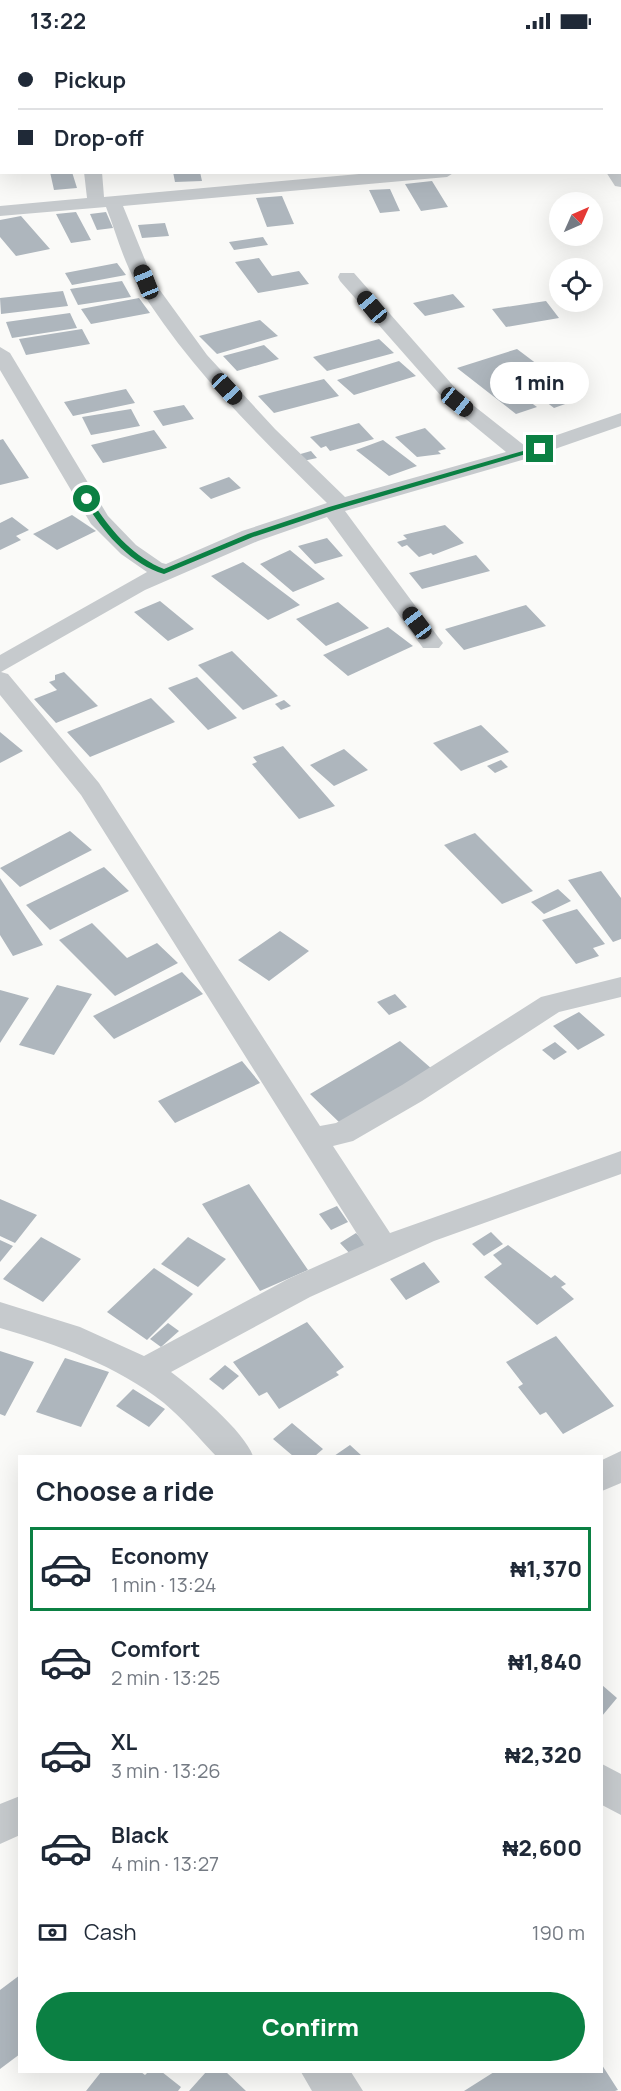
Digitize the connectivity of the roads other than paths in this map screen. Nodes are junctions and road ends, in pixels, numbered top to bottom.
1 (0, 42) edge
2 (5, 42) edge
3 (94, 174) edge
4 (422, 174) edge
5 (104, 200) junction
6 (0, 211) edge
7 (347, 277) dead end
8 (0, 353) edge
9 (621, 419) edge
10 (522, 454) junction
11 (337, 507) junction
12 (164, 572) junction
13 (431, 643) dead end
14 (0, 665) edge
15 (0, 678) edge
16 (621, 987) edge
17 (313, 1138) junction
18 (621, 1162) edge
19 (384, 1250) junction
20 (0, 1315) edge
21 (145, 1371) junction
22 (236, 1455) edge
23 (621, 1466) edge
24 (603, 1475) edge
25 (603, 1783) edge
26 (621, 1797) edge
27 (18, 1815) edge
28 (0, 1825) edge
29 (323, 2073) edge
30 (342, 2091) edge

1 - 2 street
3 - 5 street
4 - 5 street
5 - 6 street
5 - 11 street
7 - 10 street
8 - 12 street
9 - 10 street
10 - 11 street
11 - 12 street
11 - 13 street
12 - 14 street
15 - 17 street
16 - 17 street
17 - 19 street
18 - 19 street
19 - 21 street
20 - 21 street
21 - 22 street
23 - 24 street
25 - 26 street
27 - 28 street
29 - 30 street

